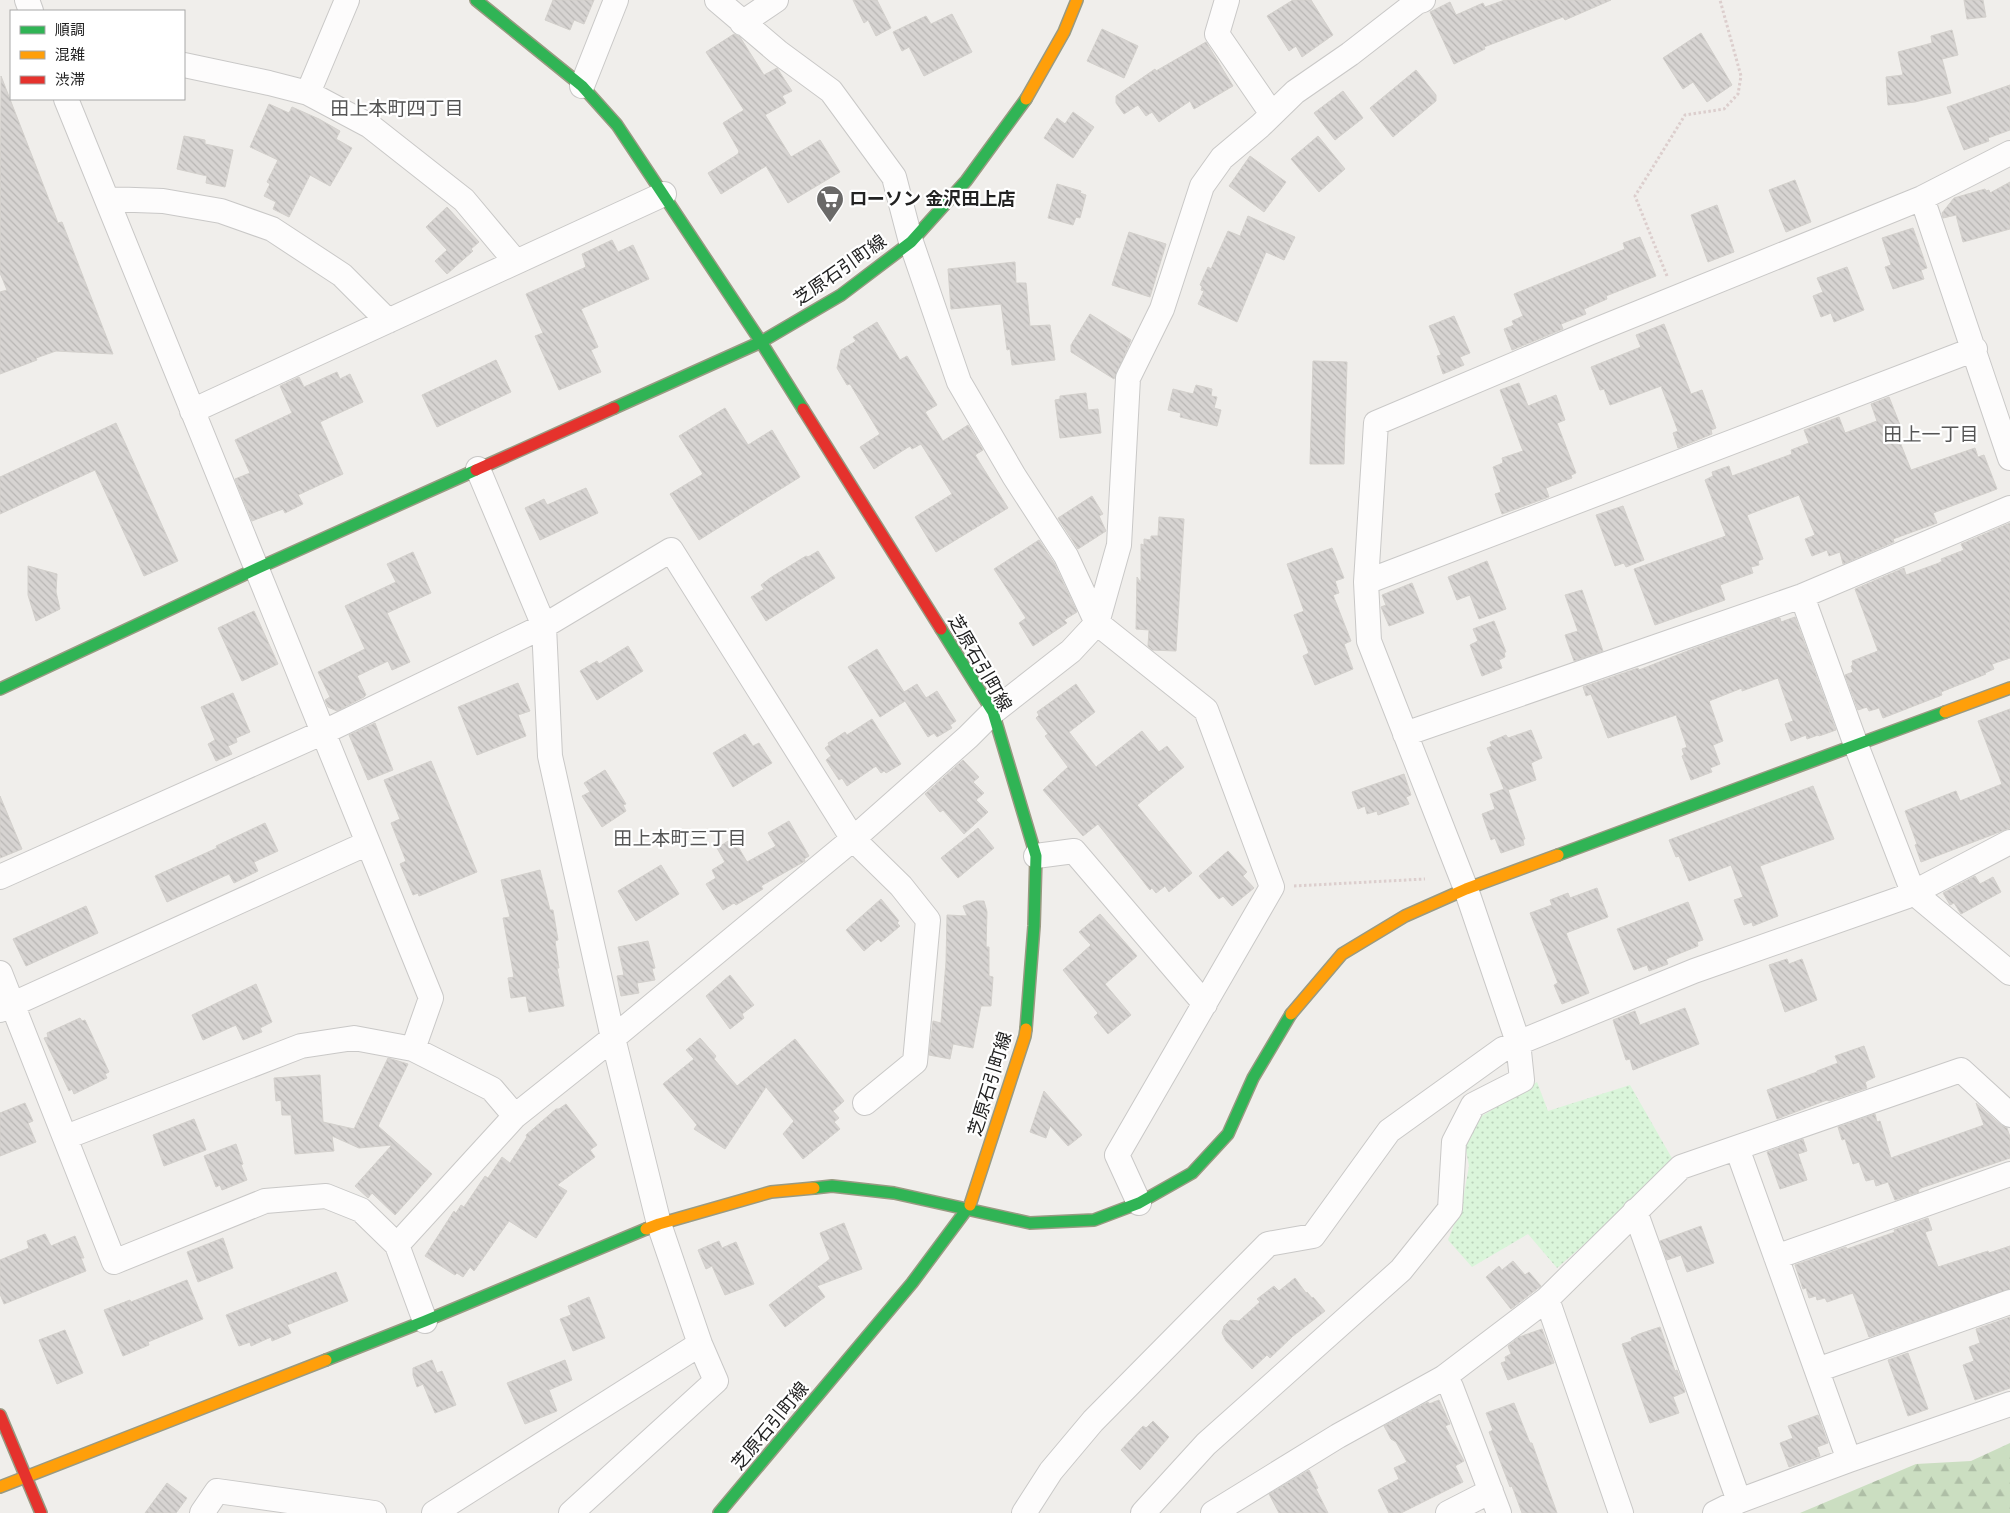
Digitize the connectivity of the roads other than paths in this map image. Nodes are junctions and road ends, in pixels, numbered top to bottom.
1 (347, 0) edge
2 (476, 0) edge
3 (616, 0) edge
4 (717, 0) edge
5 (776, 0) edge
6 (1077, 0) edge
7 (1228, 0) edge
8 (1419, 1) edge
9 (742, 23) junction
10 (185, 65) edge
11 (582, 86) junction
12 (308, 93) junction
13 (66, 100) edge
14 (1272, 114) junction
15 (2010, 153) edge
16 (664, 194) junction
17 (1922, 198) junction
18 (107, 199) junction
19 (911, 242) junction
20 (516, 262) junction
21 (388, 321) junction
22 (761, 342) junction
23 (1975, 349) junction
24 (192, 411) junction
25 (2010, 458) edge
26 (478, 469) junction
27 (2010, 508) edge
28 (258, 568) junction
29 (1366, 582) junction
30 (1802, 596) junction
31 (1097, 624) junction
32 (544, 626) junction
33 (2010, 688) edge
34 (0, 690) edge
35 (993, 712) junction
36 (324, 732) junction
37 (1405, 734) junction
38 (1856, 745) junction
39 (853, 839) junction
40 (2010, 842) edge
41 (368, 843) junction
42 (1036, 856) junction
43 (0, 878) edge
44 (1466, 889) junction
45 (1913, 892) junction
46 (0, 973) edge
47 (2010, 973) edge
48 (1205, 1004) junction
49 (6, 1007) edge
50 (614, 1038) junction
51 (1518, 1042) junction
52 (413, 1049) junction
53 (865, 1103) dead end
54 (2010, 1115) edge
55 (515, 1116) junction
56 (66, 1137) junction
57 (1737, 1148) junction
58 (2010, 1174) edge
59 (1139, 1202) junction
60 (969, 1208) junction
61 (1635, 1211) junction
62 (659, 1224) junction
63 (397, 1245) junction
64 (1776, 1257) junction
65 (1547, 1299) junction
66 (2010, 1302) edge
67 (425, 1322) junction
68 (700, 1344) junction
69 (1817, 1370) junction
70 (1443, 1378) junction
71 (2010, 1404) edge
72 (0, 1415) edge
73 (1849, 1460) junction
74 (25, 1477) junction
75 (0, 1488) edge
76 (1739, 1501) junction
77 (1495, 1502) edge
78 (40, 1513) edge
79 (202, 1513) edge
80 (374, 1513) edge
81 (434, 1513) edge
82 (571, 1513) edge
83 (719, 1513) edge
84 (1024, 1513) edge
85 (1143, 1513) edge
86 (1213, 1513) edge
87 (1448, 1513) edge
88 (1621, 1513) edge
89 (1716, 1513) edge

1 - 12 street
2 - 11 street
3 - 11 street
4 - 9 street
5 - 9 street
6 - 19 street, 芝原石引町線
7 - 14 street
8 - 14 street
9 - 19 street
10 - 12 street
11 - 16 street
12 - 20 street
13 - 18 street
14 - 31 street
15 - 17 street
16 - 20 street
16 - 22 street
17 - 23 street
17 - 29 street
18 - 21 street
18 - 24 street
19 - 22 street, 芝原石引町線
19 - 31 street
20 - 21 street
21 - 24 street
22 - 26 street
22 - 35 street, 芝原石引町線
23 - 25 street
23 - 29 street
24 - 28 street
26 - 28 street
26 - 32 street
27 - 30 street
28 - 34 street
28 - 36 street
29 - 37 street
30 - 37 street
30 - 38 street
31 - 35 street
31 - 48 street
32 - 36 street
32 - 39 street
32 - 50 street
33 - 38 street
35 - 39 street
35 - 42 street, 芝原石引町線
36 - 41 street
36 - 43 street
37 - 44 street
38 - 44 street
38 - 45 street
39 - 50 street
39 - 53 street
40 - 45 street
41 - 49 street
41 - 52 street
42 - 48 street
42 - 60 street, 芝原石引町線
44 - 51 street
44 - 59 street
45 - 47 street
45 - 51 street
46 - 49 street
48 - 59 street
49 - 56 street
50 - 55 street
50 - 62 street
51 - 84 street
51 - 85 street
52 - 55 street
52 - 56 street
54 - 57 street
55 - 63 street
56 - 63 street
57 - 61 street
57 - 64 street
58 - 64 street
59 - 60 street
60 - 62 street
60 - 83 street, 芝原石引町線
61 - 65 street
61 - 76 street
62 - 67 street
62 - 68 street
63 - 67 street
64 - 69 street
65 - 70 street
65 - 88 street
66 - 69 street
67 - 74 street
68 - 81 street
68 - 82 street
69 - 73 street
70 - 77 street
70 - 86 street
71 - 73 street
72 - 74 street
73 - 76 street
74 - 75 street
74 - 78 street
76 - 89 street
77 - 87 street
79 - 80 street

